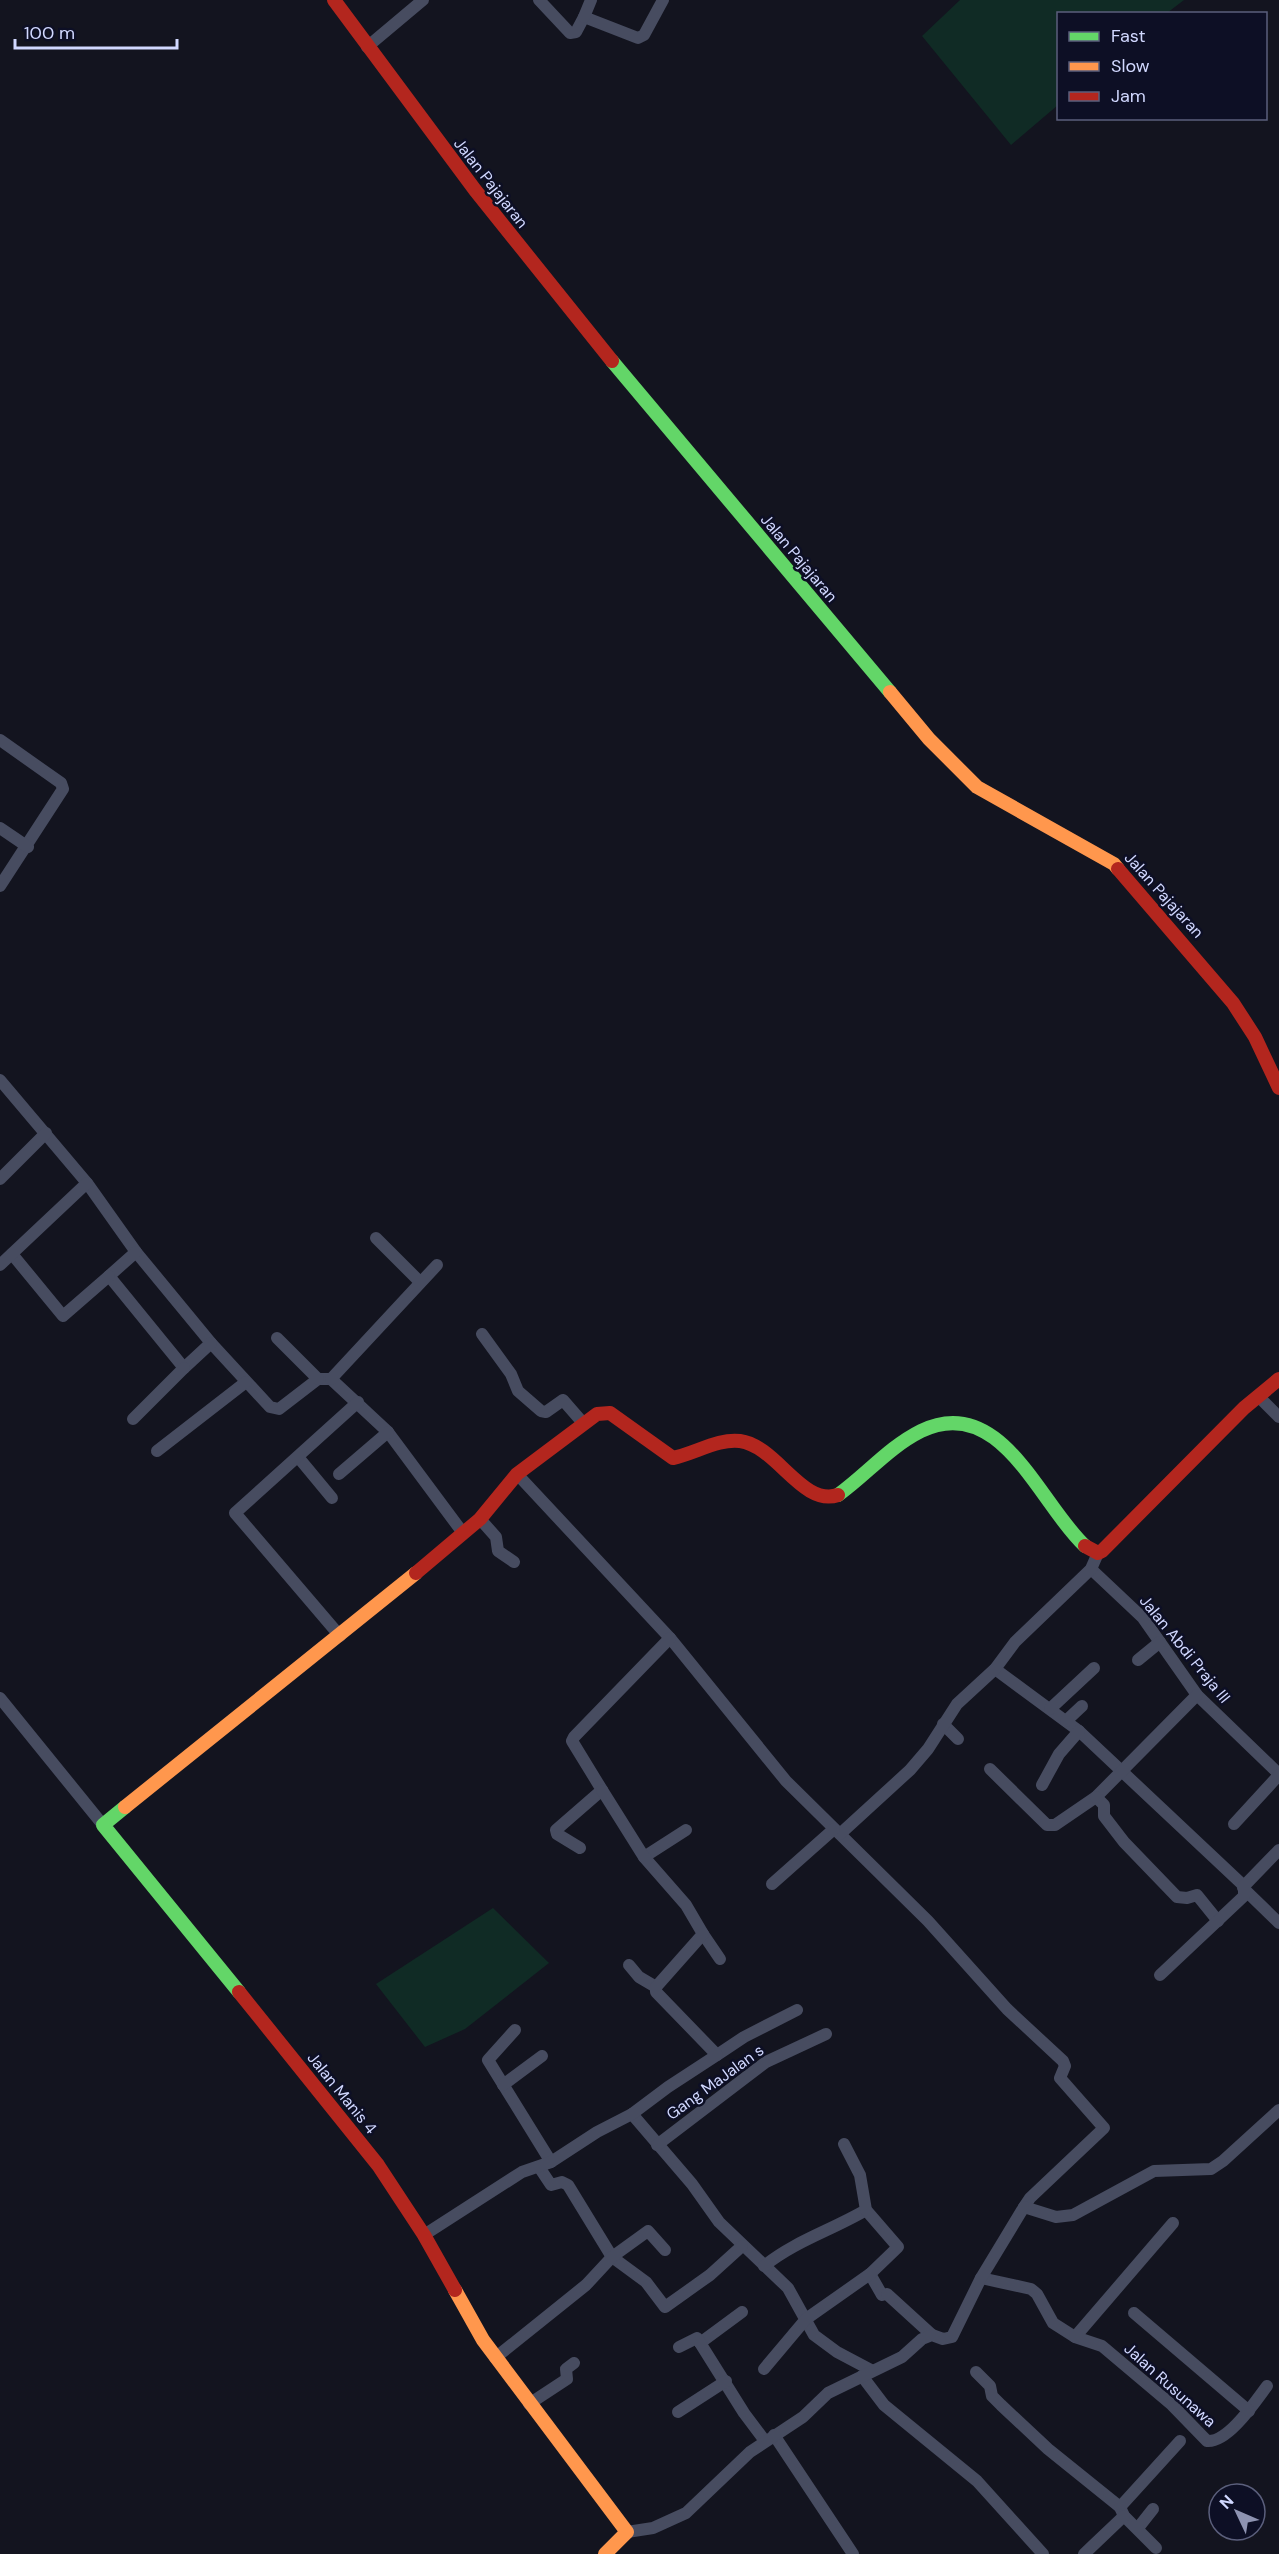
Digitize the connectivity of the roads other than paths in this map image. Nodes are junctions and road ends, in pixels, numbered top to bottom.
1 (334, 0) edge
2 (423, 0) edge
3 (591, 0) edge
4 (663, 0) edge
5 (546, 3) edge
6 (584, 17) junction
7 (367, 47) junction
8 (0, 740) edge
9 (0, 828) edge
10 (28, 847) junction
11 (0, 886) edge
12 (1, 1082) edge
13 (1279, 1088) edge
14 (46, 1133) junction
15 (0, 1179) edge
16 (87, 1183) junction
17 (376, 1238) dead end
18 (136, 1252) junction
19 (12, 1254) junction
20 (437, 1264) dead end
21 (0, 1265) edge
22 (109, 1275) junction
23 (420, 1281) junction
24 (482, 1334) dead end
25 (278, 1338) dead end
26 (211, 1343) junction
27 (184, 1368) junction
28 (318, 1379) junction
29 (332, 1379) junction
30 (1279, 1379) edge
31 (246, 1382) junction
32 (1258, 1396) junction
33 (358, 1402) junction
34 (1279, 1418) edge
35 (133, 1419) dead end
36 (583, 1423) junction
37 (388, 1432) junction
38 (157, 1451) dead end
39 (298, 1456) junction
40 (339, 1474) dead end
41 (517, 1474) junction
42 (333, 1498) dead end
43 (480, 1519) junction
44 (463, 1533) junction
45 (1098, 1553) junction
46 (514, 1562) dead end
47 (1091, 1569) junction
48 (340, 1636) junction
49 (670, 1638) junction
50 (1160, 1642) junction
51 (1138, 1660) dead end
52 (1094, 1668) dead end
53 (995, 1669) junction
54 (1197, 1695) junction
55 (0, 1698) edge
56 (1082, 1706) dead end
57 (1050, 1710) junction
58 (1065, 1720) junction
59 (943, 1724) junction
60 (1079, 1731) junction
61 (958, 1739) dead end
62 (990, 1769) dead end
63 (1124, 1771) junction
64 (1279, 1774) edge
65 (1042, 1785) dead end
66 (602, 1790) junction
67 (1096, 1797) junction
68 (1234, 1824) dead end
69 (103, 1825) junction
70 (686, 1830) dead end
71 (837, 1832) junction
72 (580, 1848) dead end
73 (1279, 1850) edge
74 (644, 1857) junction
75 (772, 1884) dead end
76 (1243, 1887) junction
77 (1218, 1921) junction
78 (1279, 1923) edge
79 (703, 1934) junction
80 (720, 1959) dead end
81 (629, 1965) dead end
82 (1160, 1975) dead end
83 (656, 1987) junction
84 (797, 2010) dead end
85 (515, 2030) dead end
86 (826, 2034) dead end
87 (717, 2055) junction
88 (542, 2056) dead end
89 (503, 2085) junction
90 (1279, 2110) edge
91 (632, 2114) junction
92 (844, 2144) dead end
93 (657, 2145) junction
94 (551, 2162) junction
95 (539, 2167) junction
96 (1024, 2207) junction
97 (866, 2210) junction
98 (1173, 2223) dead end
99 (424, 2235) junction
100 (742, 2246) junction
101 (665, 2250) dead end
102 (612, 2257) junction
103 (764, 2266) junction
104 (870, 2274) junction
105 (981, 2278) junction
106 (742, 2312) dead end
107 (1134, 2313) dead end
108 (806, 2319) junction
109 (932, 2335) junction
110 (1075, 2337) junction
111 (700, 2343) junction
112 (679, 2347) dead end
113 (495, 2358) junction
114 (574, 2363) dead end
115 (764, 2369) dead end
116 (976, 2372) dead end
117 (867, 2373) junction
118 (726, 2380) junction
119 (1267, 2386) dead end
120 (536, 2398) junction
121 (1250, 2411) junction
122 (678, 2412) dead end
123 (770, 2438) junction
124 (1180, 2441) dead end
125 (1153, 2510) dead end
126 (1122, 2511) junction
127 (1138, 2528) junction
128 (627, 2532) junction
129 (1156, 2552) edge
130 (605, 2554) edge
131 (854, 2554) edge
132 (1043, 2554) edge
133 (1084, 2554) edge

1 - 7 street, Jalan Pajajaran
2 - 7 street
3 - 6 street
4 - 6 street
5 - 6 street
7 - 13 street, Jalan Pajajaran
8 - 10 street
9 - 10 street
10 - 11 street
12 - 14 street
14 - 15 street
14 - 16 street
16 - 18 street
16 - 19 street
17 - 23 street
18 - 22 street
18 - 26 street
19 - 21 street
19 - 22 street
20 - 23 street
22 - 27 street
23 - 29 street
24 - 36 street
25 - 28 street
26 - 27 street
26 - 31 street
27 - 35 street
28 - 29 street
28 - 31 street
29 - 33 street
30 - 32 street
31 - 38 street
32 - 34 street
32 - 45 street
33 - 37 street
33 - 39 street
36 - 41 street
36 - 45 street
37 - 40 street
37 - 44 street
39 - 42 street
39 - 48 street
41 - 43 street
41 - 49 street
43 - 44 street
43 - 46 street
44 - 48 street
45 - 47 street
47 - 50 street, Jalan Abdi Praja III
47 - 53 street
48 - 69 street
49 - 66 street
49 - 71 street
50 - 51 street
50 - 54 street, Jalan Abdi Praja III
52 - 57 street
53 - 57 street
53 - 59 street
54 - 63 street
54 - 64 street, Jalan Abdi Praja III
55 - 69 street, Jalan Manis 4
56 - 58 street
57 - 58 street
58 - 60 street
59 - 61 street
59 - 71 street
60 - 63 street
60 - 65 street
62 - 67 street
63 - 67 street
63 - 76 street
64 - 68 street
66 - 72 street
66 - 74 street
67 - 77 street
69 - 99 street, Jalan Manis 4
70 - 74 street
71 - 75 street
71 - 96 street
73 - 76 street
74 - 79 street
76 - 77 street
76 - 78 street
77 - 82 street
79 - 80 street
79 - 83 street
81 - 83 street
83 - 87 street
84 - 87 street
85 - 89 street
86 - 93 street, Gang MaJalan s
87 - 91 street
88 - 89 street
89 - 94 street
90 - 96 street
91 - 93 street
91 - 94 street
92 - 97 street
93 - 100 street
94 - 95 street
95 - 99 street
95 - 102 street
96 - 105 street
97 - 103 street
97 - 104 street
98 - 110 street
99 - 113 street, Jalan Manis 4
100 - 102 street
100 - 103 street
101 - 102 street
102 - 113 street
103 - 108 street
104 - 108 street
104 - 109 street
105 - 109 street
105 - 110 street, Jalan Rusunawa
106 - 111 street
107 - 121 street
108 - 115 street
108 - 117 street
109 - 117 street
110 - 121 street, Jalan Rusunawa
111 - 112 street
111 - 118 street
113 - 120 street, Jalan Manis 4
114 - 120 street
116 - 126 street
117 - 123 street
117 - 132 street
118 - 122 street
118 - 123 street
119 - 121 street
120 - 128 street, Jalan Manis 4
123 - 128 street
123 - 131 street
124 - 126 street
125 - 127 street
126 - 127 street
126 - 133 street
127 - 129 street
128 - 130 street

